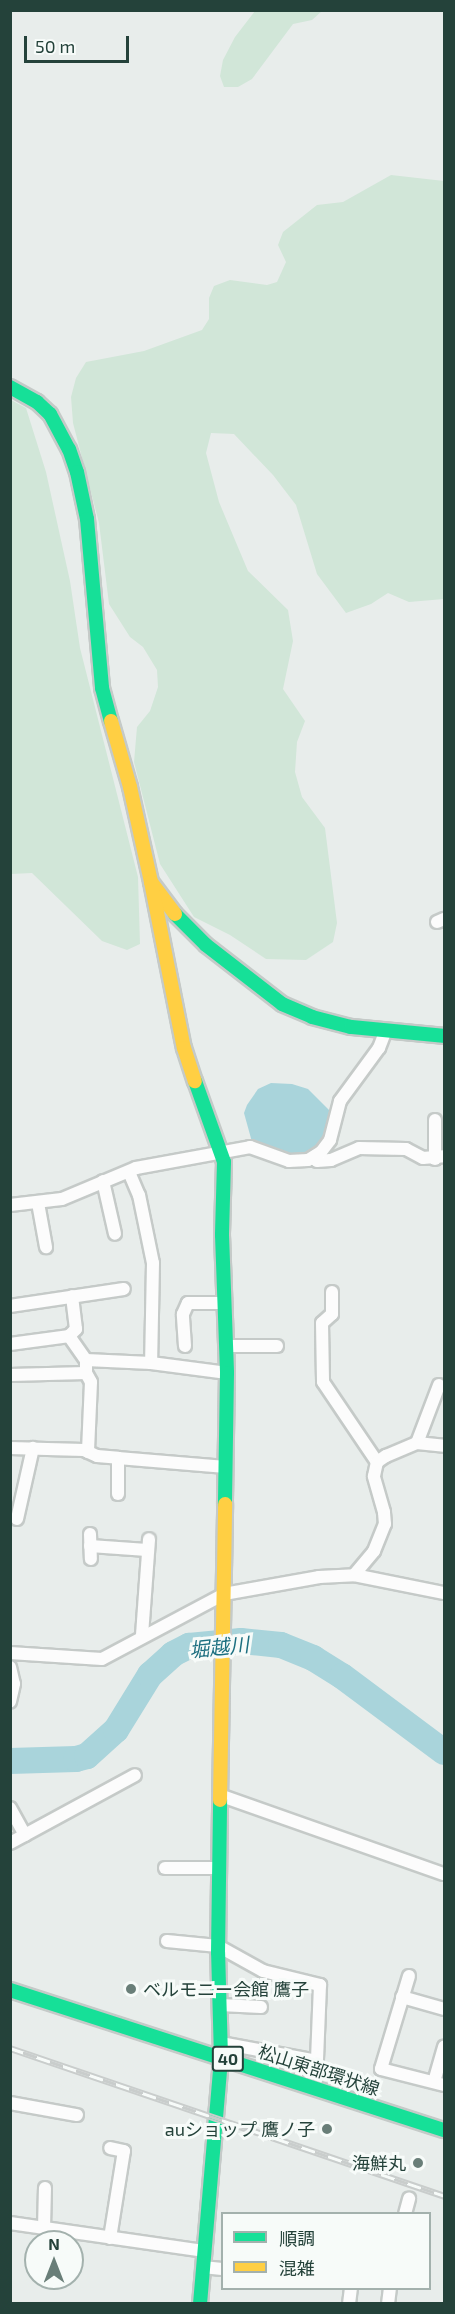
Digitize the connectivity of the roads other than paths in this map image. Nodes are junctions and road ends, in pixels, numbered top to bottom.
1 (10, 387) edge
2 (151, 882) junction
3 (385, 1032) junction
4 (444, 1036) edge
5 (435, 1120) dead end
6 (221, 1152) junction
7 (315, 1156) junction
8 (440, 1158) edge
9 (129, 1172) junction
10 (103, 1181) junction
11 (38, 1203) junction
12 (10, 1205) edge
13 (115, 1234) dead end
14 (46, 1247) dead end
15 (124, 1288) dead end
16 (332, 1292) dead end
17 (72, 1296) junction
18 (224, 1303) junction
19 (10, 1306) edge
20 (69, 1336) junction
21 (10, 1344) edge
22 (185, 1346) dead end
23 (226, 1346) junction
24 (277, 1346) dead end
25 (151, 1363) junction
26 (86, 1366) junction
27 (227, 1373) junction
28 (10, 1375) edge
29 (439, 1385) dead end
30 (417, 1443) junction
31 (444, 1446) edge
32 (10, 1448) edge
33 (33, 1448) junction
34 (88, 1452) junction
35 (118, 1458) junction
36 (377, 1462) junction
37 (226, 1467) junction
38 (118, 1494) dead end
39 (17, 1519) dead end
40 (90, 1546) dead end
41 (354, 1575) junction
42 (444, 1593) edge
43 (224, 1594) junction
44 (142, 1635) junction
45 (10, 1653) edge
46 (10, 1667) edge
47 (10, 1702) edge
48 (135, 1775) dead end
49 (222, 1796) junction
50 (10, 1808) edge
51 (25, 1835) junction
52 (10, 1843) edge
53 (165, 1868) dead end
54 (220, 1868) junction
55 (444, 1874) edge
56 (167, 1941) dead end
57 (218, 1946) junction
58 (409, 1976) dead end
59 (10, 1990) edge
60 (402, 1997) junction
61 (220, 2005) junction
62 (261, 2007) dead end
63 (444, 2009) edge
64 (221, 2043) junction
65 (444, 2046) edge
66 (222, 2057) junction
67 (439, 2084) edge
68 (10, 2103) edge
69 (78, 2115) dead end
70 (444, 2130) edge
71 (110, 2148) dead end
72 (45, 2188) dead end
73 (409, 2199) dead end
74 (406, 2212) edge
75 (10, 2223) edge
76 (44, 2228) junction
77 (110, 2238) junction
78 (205, 2252) junction
79 (203, 2267) junction
80 (221, 2269) edge
81 (200, 2304) edge

1 - 2 street
2 - 3 street
2 - 6 street
3 - 4 street
3 - 7 street
5 - 8 street
6 - 7 street
6 - 9 street
6 - 18 street
7 - 8 street
9 - 10 street
9 - 25 street
10 - 11 street
10 - 13 street
11 - 12 street
11 - 14 street
15 - 17 street
16 - 36 street
17 - 19 street
17 - 20 street
18 - 22 street
18 - 23 street
20 - 21 street
20 - 26 street
23 - 24 street
23 - 27 street
25 - 26 street
25 - 27 street
26 - 28 street
26 - 34 street
27 - 37 street
29 - 30 street
30 - 31 street
30 - 36 street
32 - 33 street
33 - 34 street
33 - 39 street
34 - 35 street
35 - 37 street
35 - 38 street
36 - 41 street
37 - 43 street
40 - 44 street
41 - 42 street
41 - 43 street
43 - 44 street
43 - 49 street
44 - 45 street
46 - 47 street
48 - 51 street
49 - 54 street
49 - 55 street
50 - 51 street
51 - 52 street
53 - 54 street
54 - 57 street
56 - 57 street
57 - 61 street
57 - 64 street
58 - 60 street
59 - 66 street, 松山東部環状線 / 40
60 - 63 street
60 - 67 street
61 - 62 street
61 - 64 street
64 - 66 street
65 - 67 street
66 - 70 street, 松山東部環状線 / 40
66 - 78 street
68 - 69 street
71 - 77 street
72 - 76 street
73 - 74 street
75 - 76 street
76 - 77 street
77 - 78 street
78 - 79 street
79 - 80 street
79 - 81 street

